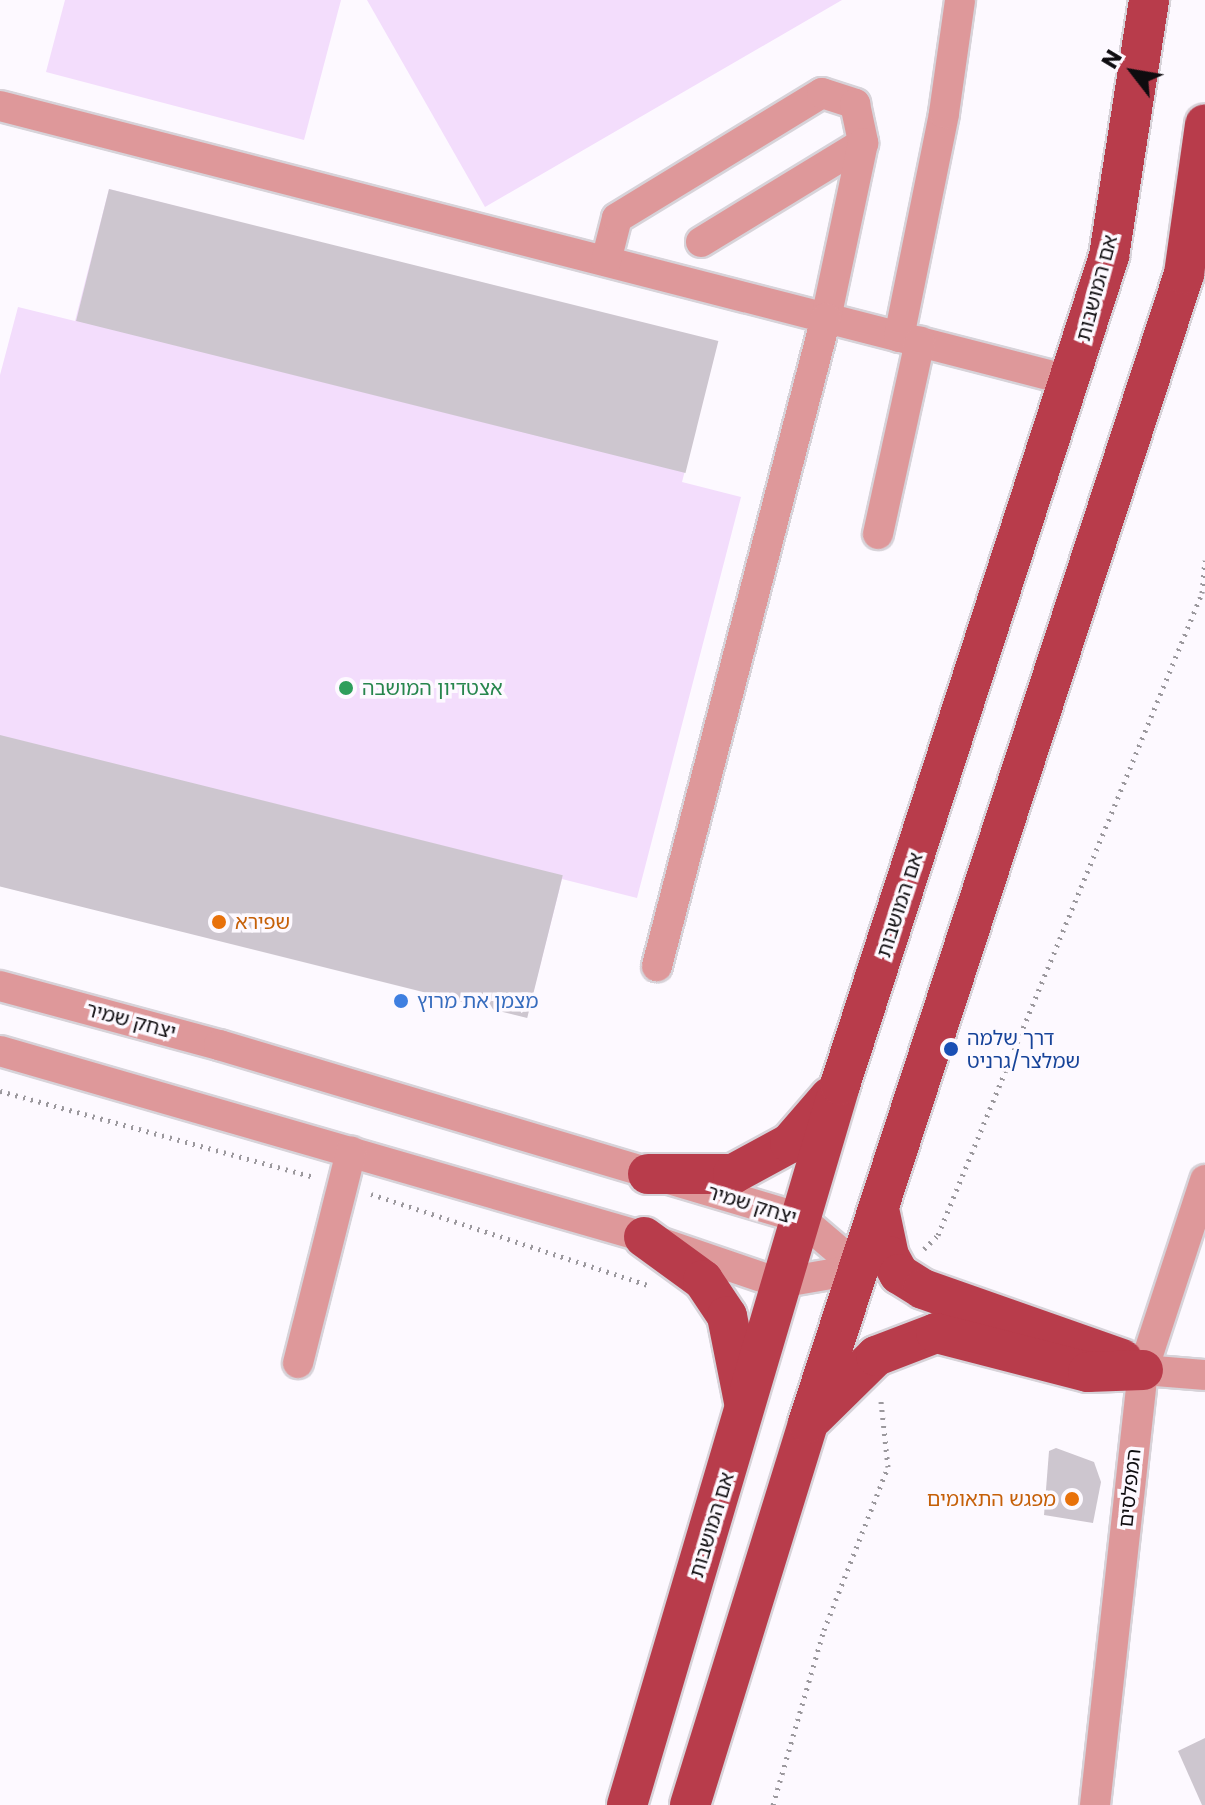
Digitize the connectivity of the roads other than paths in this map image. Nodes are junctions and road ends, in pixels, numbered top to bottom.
1 (960, 0) edge
2 (1149, 0) edge
3 (0, 106) edge
4 (1205, 124) edge
5 (863, 143) junction
6 (701, 242) dead end
7 (606, 261) junction
8 (826, 318) junction
9 (909, 339) junction
10 (1072, 381) junction
11 (878, 534) dead end
12 (657, 966) dead end
13 (0, 986) edge
14 (0, 1051) edge
15 (840, 1085) junction
16 (351, 1152) junction
17 (648, 1174) junction
18 (1205, 1180) edge
19 (879, 1208) junction
20 (800, 1218) junction
21 (644, 1237) junction
22 (860, 1269) junction
23 (779, 1283) junction
24 (298, 1363) dead end
25 (1143, 1370) junction
26 (1205, 1375) edge
27 (746, 1412) junction
28 (808, 1423) junction
29 (627, 1805) edge
30 (690, 1805) edge
31 (1095, 1805) edge

1 - 9 street
2 - 10 main road, אם המושבות
3 - 7 street
4 - 19 main road
5 - 6 street
5 - 7 street
5 - 8 street
7 - 8 street
8 - 9 street
8 - 12 street
9 - 10 street
9 - 11 street
10 - 15 main road, אם המושבות
13 - 17 street, יצחק שמיר
14 - 16 street
15 - 17 main road
15 - 20 main road, אם המושבות
16 - 21 street
16 - 24 street
17 - 20 street, יצחק שמיר
18 - 25 street, המפלסים
19 - 22 main road
19 - 25 main road
20 - 22 street, יצחק שמיר
20 - 23 main road, אם המושבות
21 - 23 street
21 - 27 main road
22 - 23 street
22 - 28 main road
23 - 27 main road, אם המושבות
25 - 26 street
25 - 28 main road
25 - 31 street, המפלסים
27 - 29 main road, אם המושבות
28 - 30 main road

